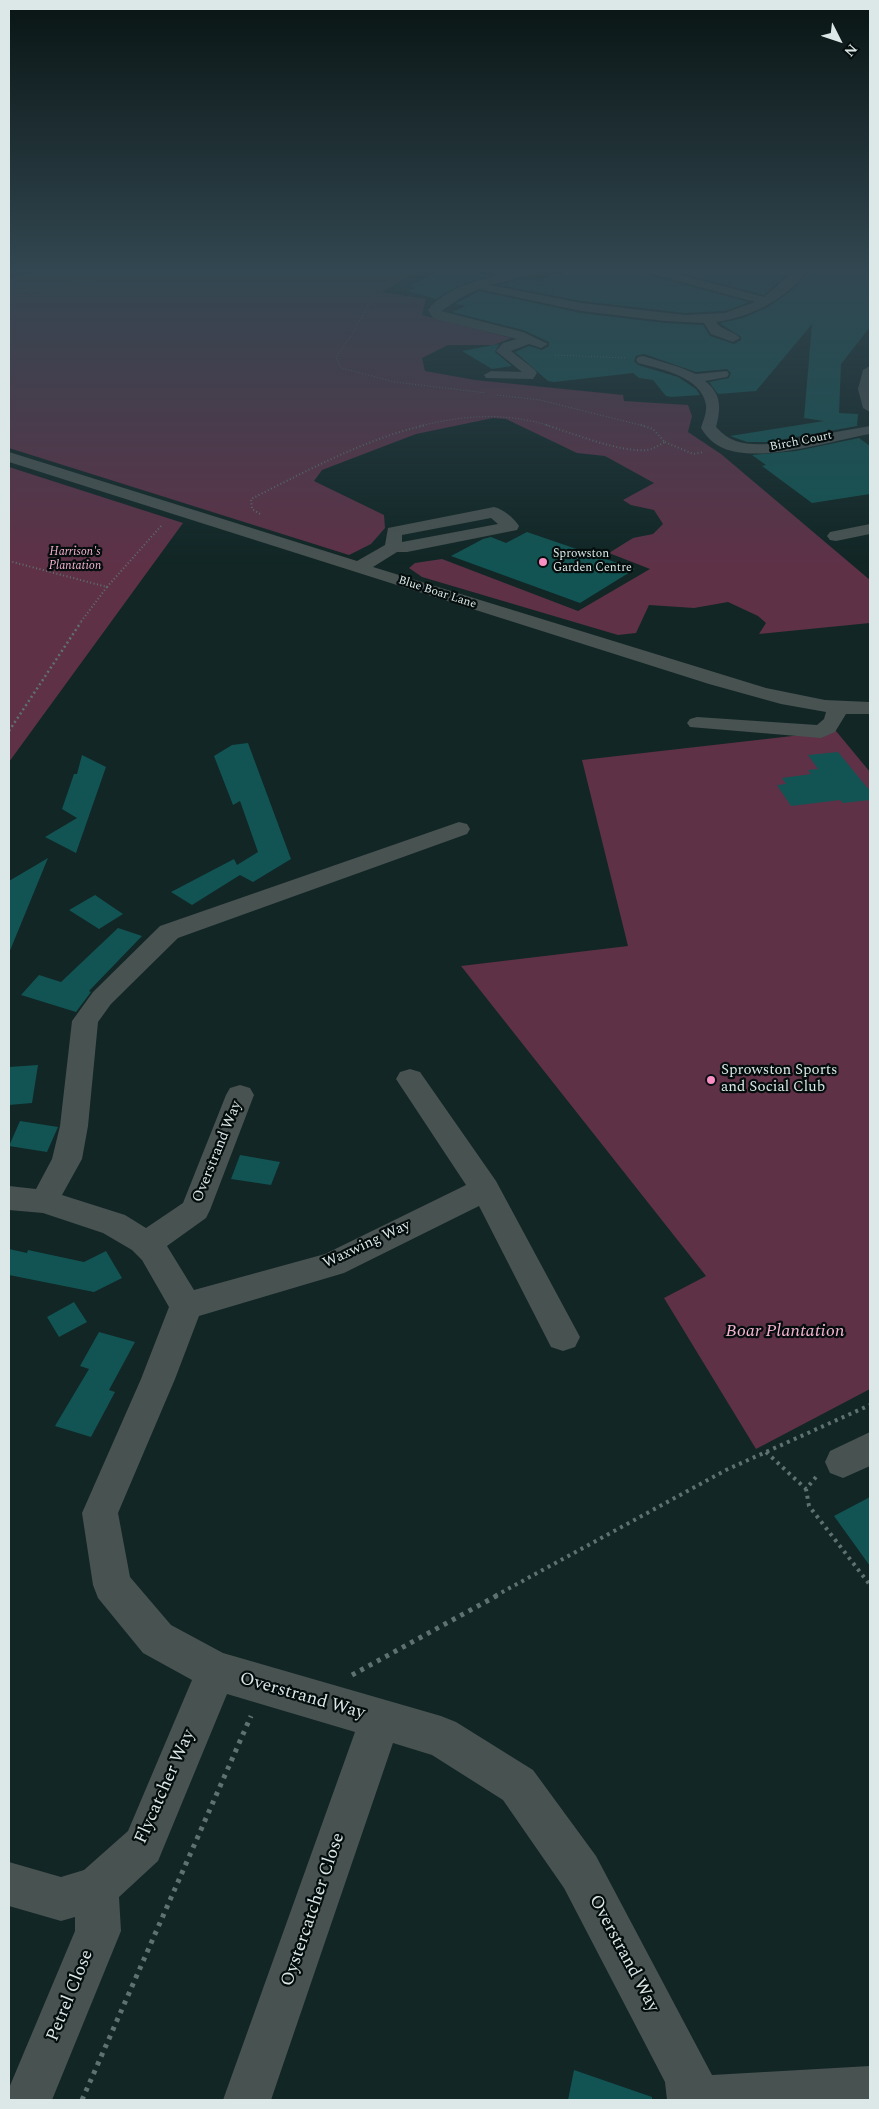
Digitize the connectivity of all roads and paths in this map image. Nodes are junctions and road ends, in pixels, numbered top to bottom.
1 (342, 368) edge
2 (526, 368) edge
3 (670, 368) edge
4 (870, 370) edge
5 (722, 374) dead end
6 (491, 375) dead end
7 (693, 379) junction
8 (870, 408) edge
9 (870, 430) edge
10 (9, 456) edge
11 (185, 510) junction
12 (260, 514) dead end
13 (870, 529) edge
14 (836, 536) dead end
15 (393, 547) junction
16 (9, 561) edge
17 (359, 568) junction
18 (107, 587) junction
19 (836, 708) junction
20 (870, 708) edge
21 (697, 723) dead end
22 (9, 730) edge
23 (459, 829) dead end
24 (410, 1079) dead end
25 (240, 1095) dead end
26 (485, 1189) junction
27 (26, 1200) edge
28 (146, 1244) junction
29 (186, 1306) junction
30 (563, 1337) dead end
31 (870, 1405) edge
32 (766, 1452) junction
33 (857, 1455) edge
34 (806, 1489) junction
35 (870, 1585) edge
36 (216, 1671) junction
37 (264, 1686) junction
38 (309, 1699) junction
39 (380, 1720) junction
40 (9, 1884) edge
41 (97, 1888) junction
42 (870, 2090) edge
43 (28, 2100) edge
44 (82, 2100) edge
45 (247, 2100) edge
46 (691, 2100) edge

1 - 12 path
2 - 6 street
3 - 7 street
4 - 8 street
5 - 7 street
7 - 9 street, Birch Court
10 - 11 street, Blue Boar Lane
11 - 17 street, Blue Boar Lane
11 - 18 path
13 - 14 street
15 - 15 street
15 - 17 street
16 - 18 path
17 - 19 street, Blue Boar Lane
18 - 22 path
19 - 20 street, Blue Boar Lane
19 - 21 street
23 - 27 street
24 - 26 street
25 - 28 street, Overstrand Way
26 - 29 street, Waxwing Way
26 - 30 street
27 - 28 street
28 - 29 street
29 - 36 street, Overstrand Way
31 - 32 path
32 - 34 path
32 - 38 path
33 - 34 path
34 - 35 path
36 - 37 street, Overstrand Way
36 - 41 street, Flycatcher Way
37 - 38 street, Overstrand Way
37 - 44 path
38 - 39 street, Overstrand Way
39 - 45 street, Oystercatcher Close
39 - 46 street, Overstrand Way
40 - 41 street, Flycatcher Way
41 - 43 street, Petrel Close
42 - 46 street

